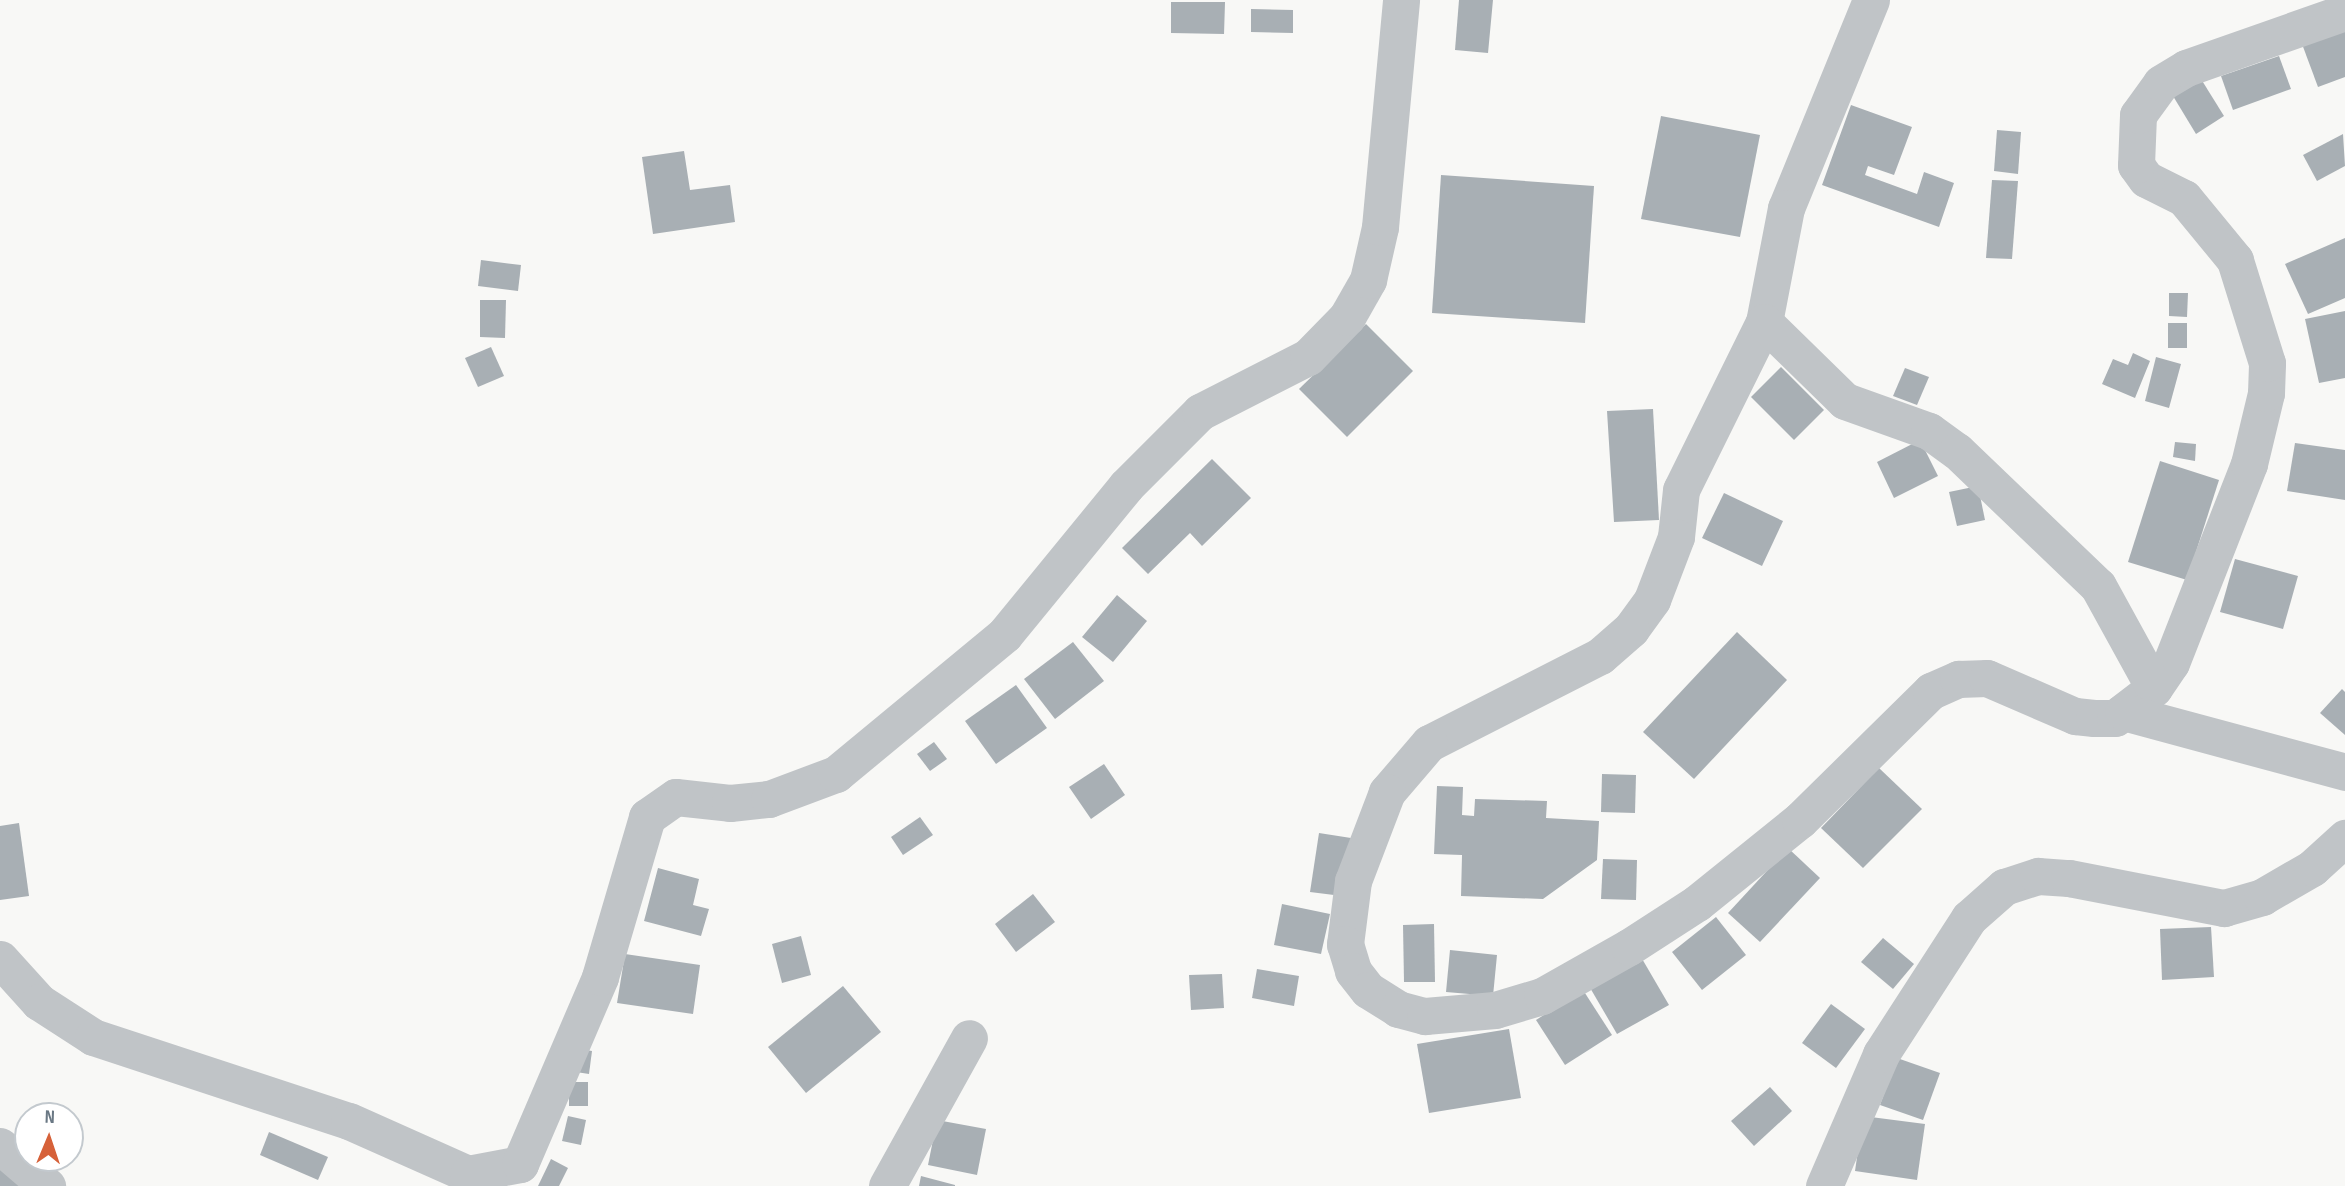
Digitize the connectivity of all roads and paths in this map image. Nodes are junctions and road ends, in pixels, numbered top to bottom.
1 (1401, 0) edge
2 (1878, 1) edge
3 (2345, 12) edge
4 (1764, 322) junction
5 (2154, 688) junction
6 (2123, 712) junction
7 (2345, 772) edge
8 (2345, 838) edge
9 (0, 959) edge
10 (970, 1038) dead end
11 (0, 1146) edge
12 (47, 1186) edge
13 (887, 1186) edge
14 (1824, 1186) edge

1 - 9 street
2 - 4 street
3 - 5 street
4 - 5 street
4 - 6 street
5 - 6 street
6 - 7 street
8 - 14 street
10 - 13 street
11 - 12 street

